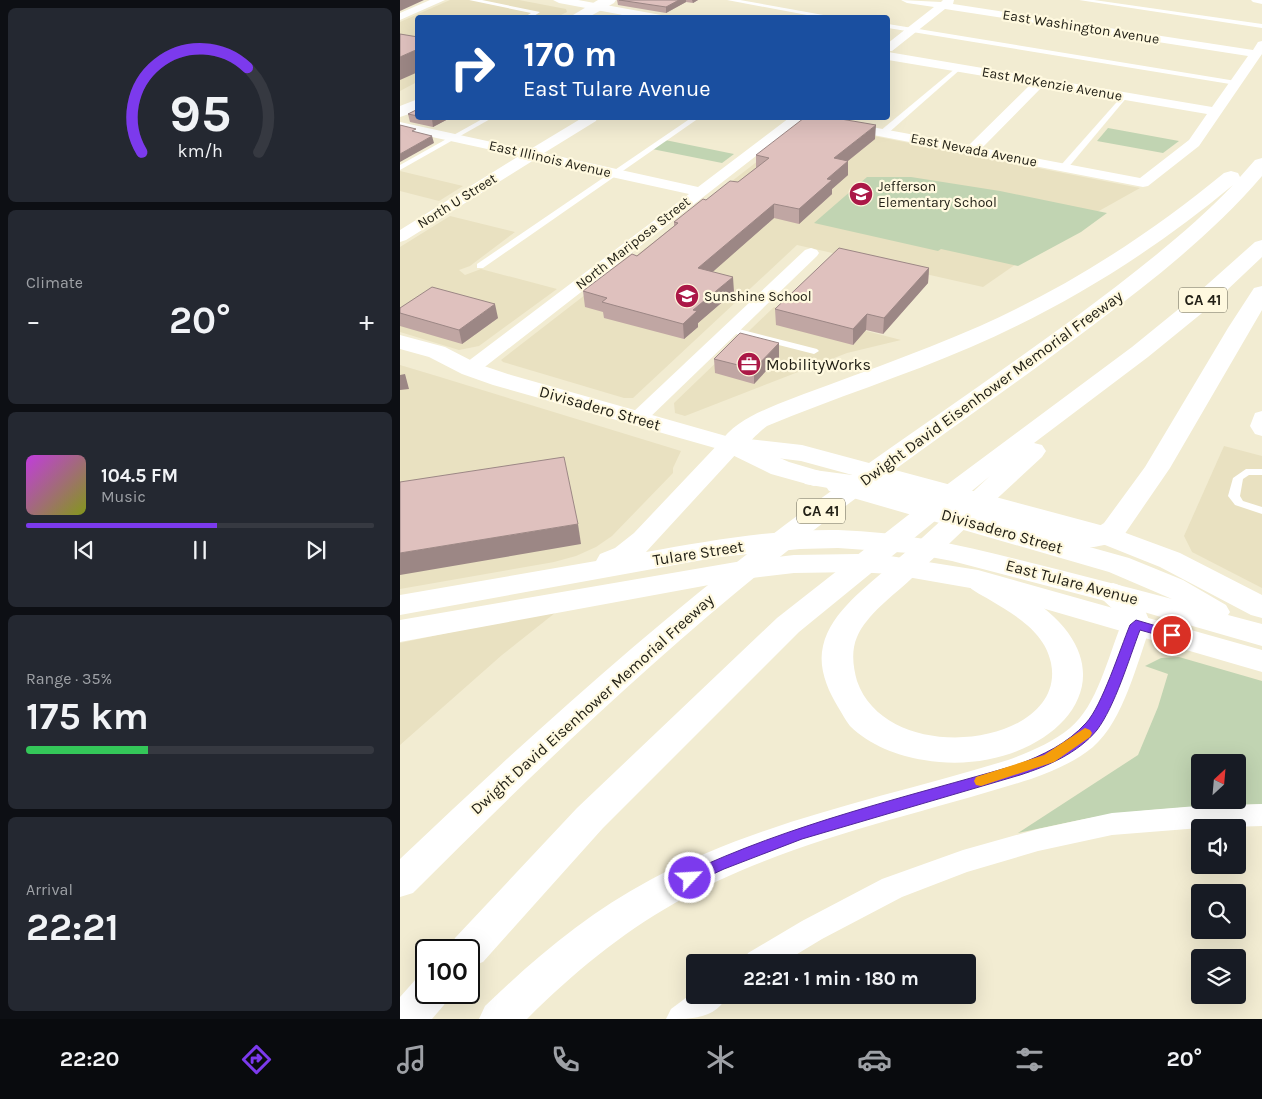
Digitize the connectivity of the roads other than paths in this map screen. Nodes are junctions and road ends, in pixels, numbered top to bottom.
1 (439, 0) edge
2 (472, 0) edge
3 (559, 0) edge
4 (730, 0) edge
5 (907, 0) edge
6 (1082, 0) edge
7 (1257, 0) edge
8 (1262, 1) edge
9 (947, 3) edge
10 (591, 11) edge
11 (532, 15) edge
12 (624, 15) edge
13 (820, 15) edge
14 (400, 17) edge
15 (890, 26) edge
16 (1262, 26) edge
17 (912, 30) junction
18 (890, 46) edge
19 (1259, 49) edge
20 (890, 56) edge
21 (959, 68) junction
22 (1040, 82) junction
23 (1236, 83) junction
24 (415, 92) edge
25 (1125, 96) junction
26 (400, 99) edge
27 (415, 105) edge
28 (400, 112) edge
29 (1216, 112) junction
30 (484, 120) edge
31 (588, 120) edge
32 (692, 120) edge
33 (794, 120) edge
34 (815, 120) edge
35 (400, 126) edge
36 (883, 133) junction
37 (454, 137) junction
38 (1262, 148) edge
39 (972, 150) junction
40 (532, 154) junction
41 (1262, 164) edge
42 (400, 168) edge
43 (1064, 168) junction
44 (615, 173) junction
45 (700, 192) junction
46 (400, 237) edge
47 (1262, 246) edge
48 (811, 253) dead end
49 (480, 266) dead end
50 (1262, 294) edge
51 (731, 330) junction
52 (403, 348) edge
53 (814, 351) dead end
54 (1140, 352) junction
55 (470, 369) junction
56 (638, 418) junction
57 (731, 445) junction
58 (1262, 472) edge
59 (1262, 511) edge
60 (1034, 528) junction
61 (1106, 536) junction
62 (583, 572) junction
63 (988, 577) junction
64 (1113, 593) junction
65 (400, 604) edge
66 (1136, 625) junction
67 (1258, 629) edge
68 (400, 631) edge
69 (1262, 661) edge
70 (1262, 815) edge
71 (400, 882) edge
72 (479, 939) edge
73 (772, 954) edge
74 (419, 1004) edge
75 (701, 1004) edge
76 (406, 1019) edge
77 (499, 1019) edge
78 (682, 1019) edge

1 - 14 street
2 - 11 lane
3 - 10 street
4 - 13 lane
5 - 9 street, East Washington Avenue
6 - 16 lane
7 - 8 street
9 - 17 street
9 - 19 street, East Washington Avenue
10 - 12 street
15 - 17 lane
17 - 18 street
17 - 23 lane
19 - 23 street
20 - 21 street, East McKenzie Avenue
21 - 22 street, East McKenzie Avenue
21 - 36 lane
22 - 25 street, East McKenzie Avenue
22 - 39 street
23 - 29 street
24 - 26 main road
25 - 29 street, East McKenzie Avenue
25 - 43 lane
27 - 28 main road
29 - 43 street, East Nevada Avenue
30 - 37 lane
31 - 40 street, North U Street
32 - 44 lane
33 - 45 street, North Mariposa Street
34 - 36 street, East Nevada Avenue
35 - 37 street, East Illinois Avenue
36 - 39 street, East Nevada Avenue
37 - 40 street, East Illinois Avenue
37 - 42 lane
38 - 57 main road
39 - 43 street, East Nevada Avenue
40 - 44 street, East Illinois Avenue
40 - 46 street, North U Street
41 - 71 main road, Dwight David Eisenhower Memorial Freeway / CA 41
44 - 45 street, East Illinois Avenue
44 - 49 lane
45 - 55 street, North Mariposa Street
47 - 54 main road, CA 41
48 - 51 street
50 - 61 main road
51 - 53 lane
51 - 56 street
52 - 55 main road, Divisadero Street
54 - 63 main road
54 - 72 main road, CA 41
55 - 56 main road, Divisadero Street
56 - 57 main road, Divisadero Street
57 - 60 main road, Divisadero Street
57 - 60 main road, Divisadero Street
57 - 62 main road
58 - 59 lane
60 - 61 main road
60 - 67 main road, Divisadero Street
61 - 67 main road
62 - 63 main road, Tulare Street
62 - 65 main road, Tulare Street
63 - 64 main road, East Tulare Avenue
63 - 66 main road, East Tulare Avenue
63 - 68 main road, Tulare Street
64 - 66 main road
64 - 67 main road, East Tulare Avenue
66 - 69 main road, East Tulare Avenue
66 - 77 main road
70 - 73 street
74 - 76 main road
75 - 78 street

